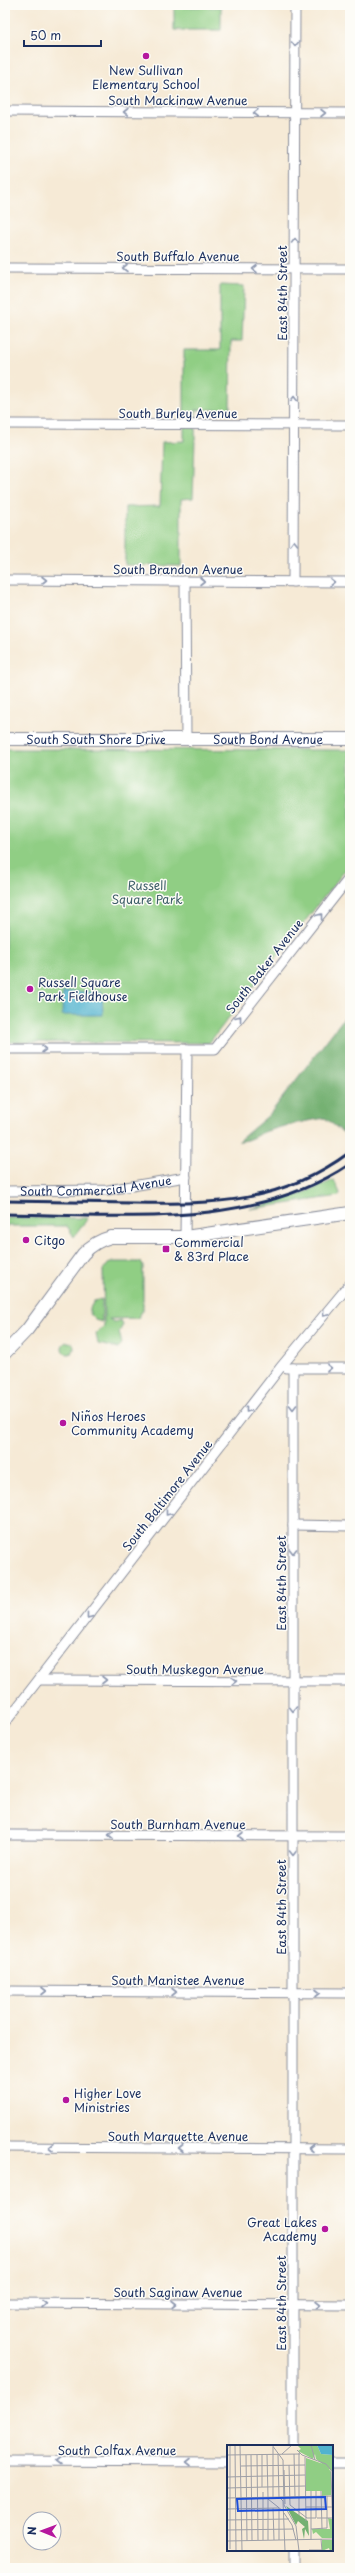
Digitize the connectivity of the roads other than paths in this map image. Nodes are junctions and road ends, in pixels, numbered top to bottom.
1 (295, 5) edge
2 (5, 111) edge
3 (295, 113) junction
4 (350, 113) edge
5 (5, 268) edge
6 (294, 269) junction
7 (350, 269) edge
8 (5, 424) edge
9 (294, 425) junction
10 (350, 425) edge
11 (5, 580) edge
12 (185, 581) junction
13 (293, 582) junction
14 (350, 582) edge
15 (5, 739) edge
16 (186, 739) junction
17 (350, 739) edge
18 (350, 876) edge
19 (5, 1049) edge
20 (187, 1049) junction
21 (186, 1177) junction
22 (5, 1191) edge
23 (350, 1213) edge
24 (185, 1237) junction
25 (350, 1284) edge
26 (5, 1353) edge
27 (280, 1368) junction
28 (293, 1368) junction
29 (350, 1368) edge
30 (293, 1525) junction
31 (350, 1526) edge
32 (39, 1680) junction
33 (293, 1681) junction
34 (350, 1681) edge
35 (5, 1723) edge
36 (5, 1835) edge
37 (293, 1836) junction
38 (350, 1836) edge
39 (5, 1991) edge
40 (293, 1993) junction
41 (350, 1993) edge
42 (5, 2147) edge
43 (293, 2148) junction
44 (350, 2149) edge
45 (5, 2303) edge
46 (293, 2305) junction
47 (350, 2305) edge
48 (293, 2445) edge
49 (5, 2461) edge
50 (227, 2462) edge
51 (333, 2463) edge
52 (350, 2463) edge
53 (293, 2551) edge
54 (293, 2568) edge

1 -> 3 street, East 84th Street
3 -> 2 street, South Mackinaw Avenue
3 -> 4 street, South Mackinaw Avenue
6 -> 3 street, East 84th Street
6 -> 5 street, South Buffalo Avenue
6 - 7 street, South Buffalo Avenue
9 -> 6 street, East 84th Street
8 - 9 street, South Burley Avenue
9 - 10 street, South Burley Avenue
13 -> 9 street, East 84th Street
11 -> 12 street, South Brandon Avenue
12 -> 13 street, South Brandon Avenue
12 - 16 street
13 -> 14 street, South Brandon Avenue
15 - 16 main road, South South Shore Drive
16 - 17 main road, South Bond Avenue
20 -> 18 street, South Baker Avenue
19 -> 20 street
20 - 21 street
21 - 22 street, South Commercial Avenue
21 - 24 street
23 - 24 main road
24 - 26 main road
25 -> 27 street, South Baltimore Avenue
27 - 28 street
27 -> 32 street, South Baltimore Avenue
28 -> 29 street
28 -> 30 street, East 84th Street
30 - 31 street
30 -> 33 street, East 84th Street
32 -> 33 street, South Muskegon Avenue
32 - 35 street, South Baltimore Avenue
33 - 34 street, South Muskegon Avenue
33 -> 37 street, East 84th Street
37 -> 36 street, South Burnham Avenue
37 - 38 street, South Burnham Avenue
37 -> 40 street, East 84th Street
39 -> 40 street, South Manistee Avenue
40 -> 41 street, South Manistee Avenue
40 - 43 street, East 84th Street
43 -> 42 street, South Marquette Avenue
44 -> 43 street, South Marquette Avenue
43 - 46 street, East 84th Street
45 -> 46 street, South Saginaw Avenue
46 -> 47 street, South Saginaw Avenue
46 - 48 street, East 84th Street
50 -> 49 street, South Colfax Avenue
51 - 52 street
53 - 54 street

